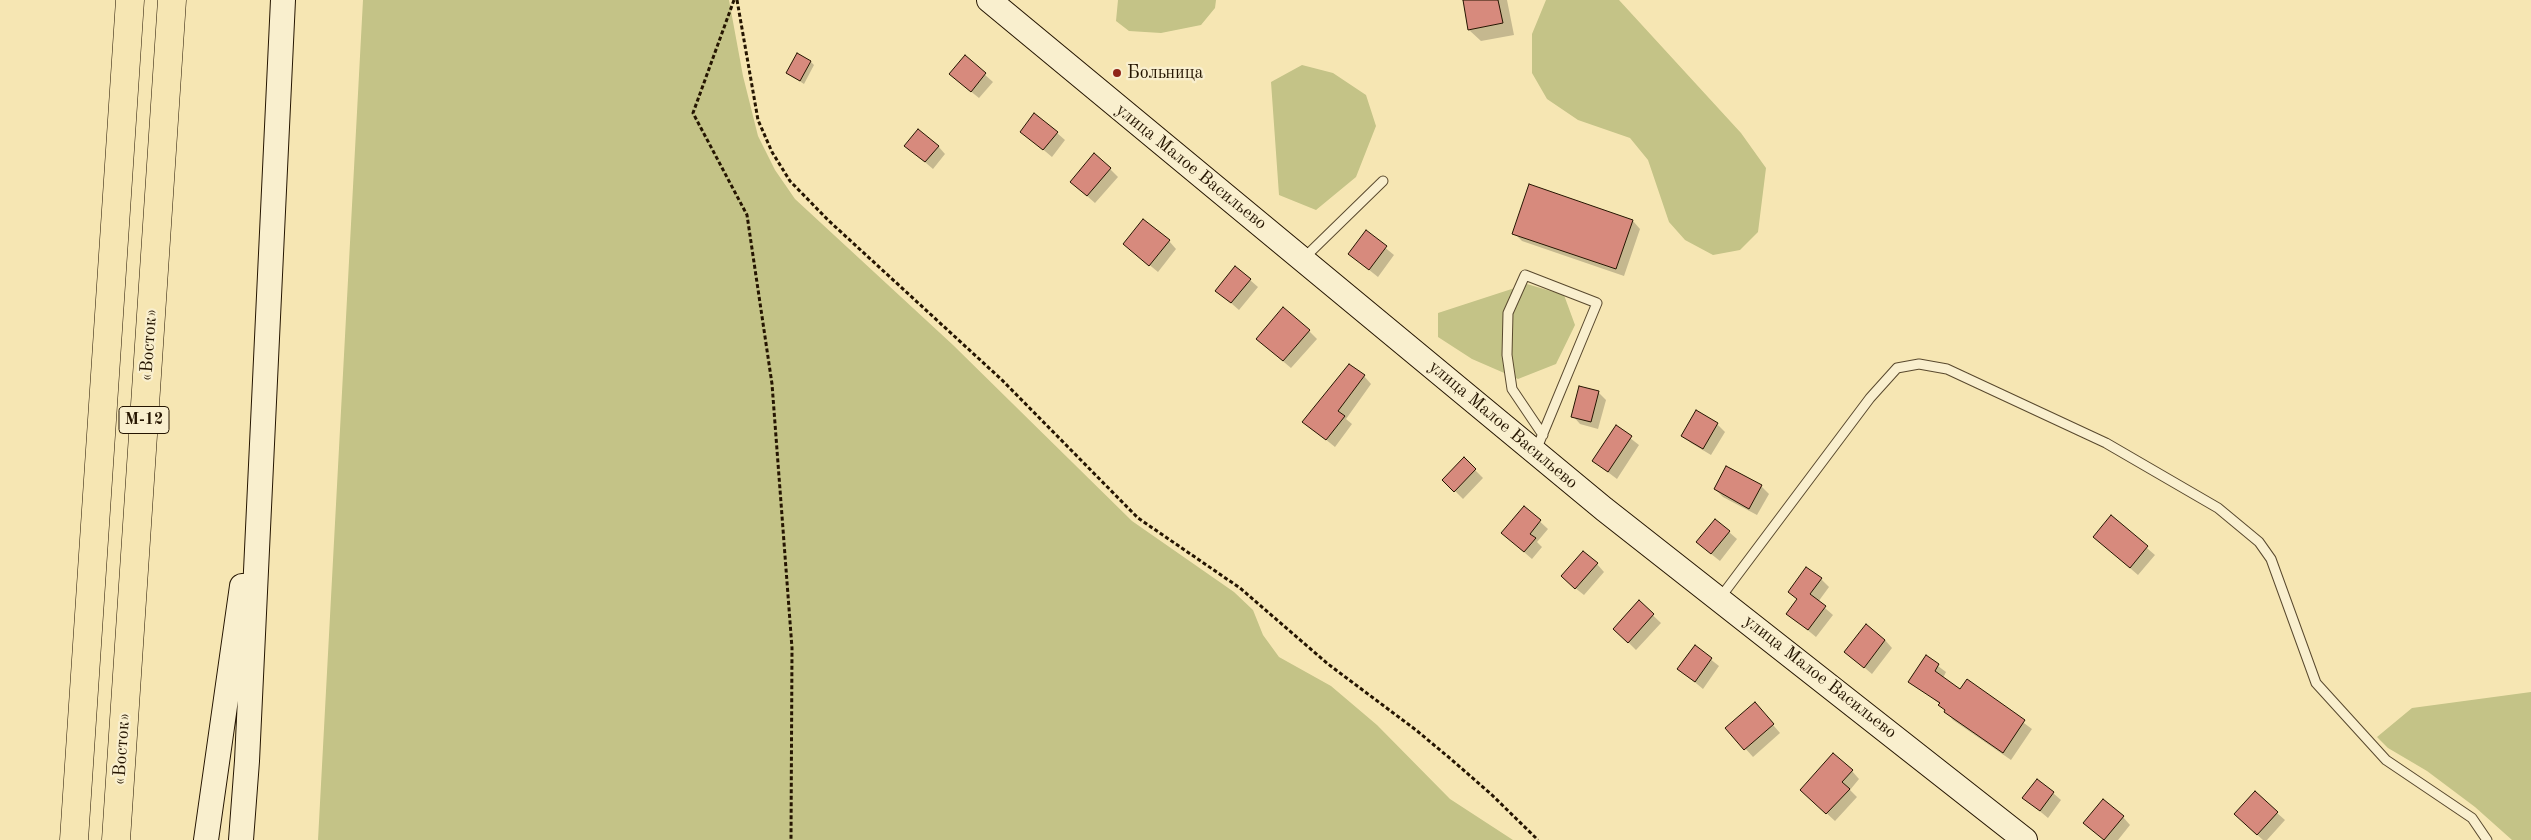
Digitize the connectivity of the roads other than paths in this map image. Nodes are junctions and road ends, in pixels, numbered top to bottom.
1 (130, 0) edge
2 (172, 0) edge
3 (283, 0) edge
4 (989, 0) edge
5 (1383, 181) dead end
6 (1303, 258) junction
7 (262, 438) junction
8 (1538, 444) junction
9 (1720, 599) junction
10 (74, 840) edge
11 (116, 840) edge
12 (206, 840) edge
13 (242, 840) edge
14 (2025, 840) edge
15 (2487, 840) edge

1 - 10 highway, М-12
2 - 11 highway, «Восток» / М-12
3 - 7 main road
4 - 6 main road, улица Малое Васильево
5 - 6 lane
6 - 8 main road, улица Малое Васильево
7 - 12 main road
7 - 13 main road
8 - 8 lane
8 - 9 main road, улица Малое Васильево
9 - 14 main road, улица Малое Васильево
9 - 15 lane

